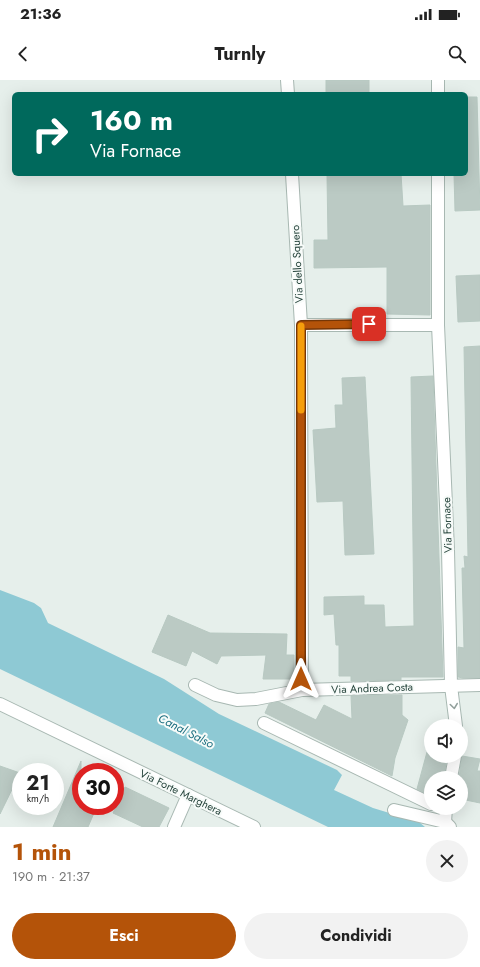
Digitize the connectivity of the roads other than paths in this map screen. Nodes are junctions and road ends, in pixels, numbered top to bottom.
1 (287, 80) edge
2 (438, 80) edge
3 (288, 92) edge
4 (438, 92) edge
5 (292, 176) edge
6 (438, 176) edge
7 (301, 325) junction
8 (438, 325) junction
9 (196, 685) dead end
10 (302, 685) junction
11 (480, 685) edge
12 (451, 686) junction
13 (0, 704) edge
14 (455, 719) edge
15 (264, 723) dead end
16 (188, 795) junction
17 (424, 801) edge
18 (394, 810) dead end
19 (424, 813) edge
20 (174, 827) edge
21 (254, 827) edge

1 - 3 street
2 - 4 street
5 - 7 street, Via dello Squero
6 - 8 street, Via Fornace
7 - 8 street
7 - 10 street, Via dello Squero
8 - 12 street, Via Fornace
9 - 10 street, Via Andrea Costa
10 - 12 street, Via Andrea Costa
11 - 12 street, Via Andrea Costa
12 -> 14 street, Via Fornace
13 - 16 street, Via Forte Marghera
15 - 17 street
16 - 20 street
16 - 21 street, Via Forte Marghera
18 - 19 street

